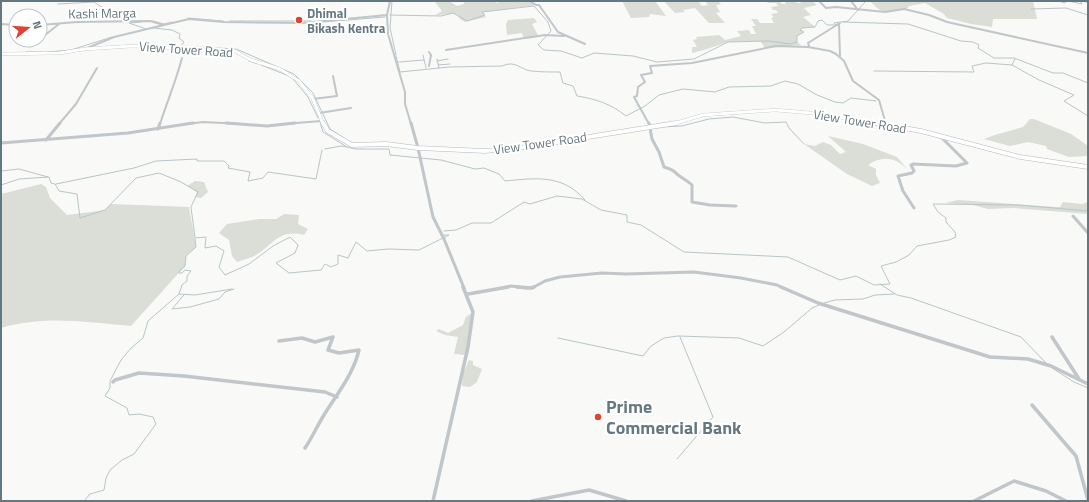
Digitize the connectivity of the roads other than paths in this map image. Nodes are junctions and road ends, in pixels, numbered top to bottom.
1 (390, 1) edge
2 (530, 1) edge
3 (819, 1) edge
4 (851, 1) edge
5 (858, 10) junction
6 (388, 16) junction
7 (59, 24) junction
8 (48, 25) edge
9 (164, 25) junction
10 (48, 33) edge
11 (564, 36) junction
12 (585, 44) dead end
13 (809, 46) junction
14 (85, 48) junction
15 (446, 50) dead end
16 (430, 52) dead end
17 (1088, 53) edge
18 (1, 54) edge
19 (840, 56) junction
20 (182, 58) dead end
21 (429, 66) dead end
22 (97, 68) dead end
23 (333, 76) dead end
24 (313, 99) junction
25 (351, 108) dead end
26 (319, 113) junction
27 (321, 121) junction
28 (650, 127) junction
29 (887, 127) junction
30 (158, 129) junction
31 (941, 137) junction
32 (46, 140) junction
33 (1, 143) edge
34 (418, 148) junction
35 (1088, 167) edge
36 (736, 206) dead end
37 (914, 208) dead end
38 (1073, 216) dead end
39 (1088, 233) edge
40 (468, 294) junction
41 (1052, 337) dead end
42 (279, 341) dead end
43 (1079, 379) junction
44 (113, 382) dead end
45 (1088, 384) edge
46 (337, 397) junction
47 (1032, 405) dead end
48 (305, 448) dead end
49 (1088, 500) edge
50 (433, 501) edge
51 (532, 501) edge
52 (626, 501) edge
53 (974, 501) edge
54 (1066, 501) edge

1 - 6 street
2 - 11 street
3 - 5 street
4 - 5 street
5 - 17 street
6 - 9 street
6 - 34 street
7 - 8 street, Kashi Marga
7 - 9 street, Kashi Marga
7 - 10 street
9 - 14 street
11 - 12 street
11 - 15 street
13 - 19 street
13 - 19 street
13 - 28 street
14 - 18 street, View Tower Road
14 - 24 street, View Tower Road
16 - 21 street
19 - 29 street
20 - 30 street
22 - 32 street
23 - 24 street
24 - 26 street, View Tower Road
25 - 26 street
26 - 27 street, View Tower Road
27 - 30 street
27 - 34 street, View Tower Road
28 - 29 street, View Tower Road
28 - 34 street, View Tower Road
28 - 36 street
29 - 31 street, View Tower Road
30 - 32 street
31 - 35 street, View Tower Road
31 - 37 street
32 - 33 street
34 - 40 street
38 - 39 street
40 - 43 street
40 - 50 street
41 - 43 street
42 - 46 street
43 - 45 street
44 - 46 street
46 - 48 street
47 - 49 street
51 - 52 street
53 - 54 street

